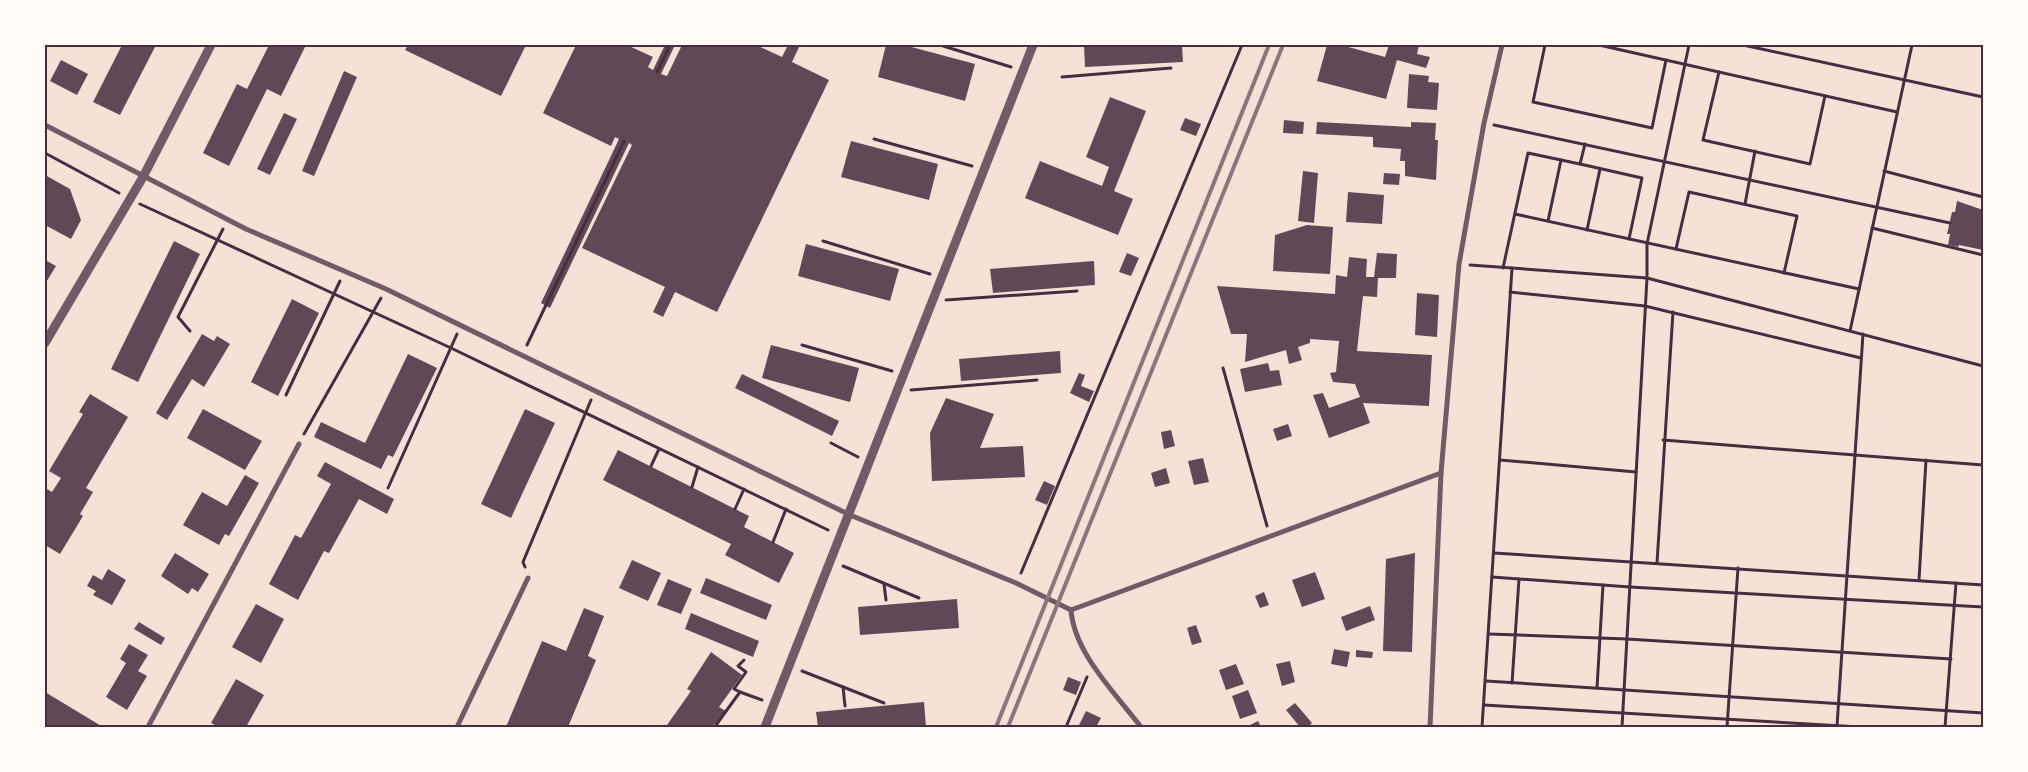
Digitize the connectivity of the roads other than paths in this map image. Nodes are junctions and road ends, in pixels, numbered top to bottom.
1 (211, 45) edge
2 (1033, 45) edge
3 (1502, 45) edge
4 (45, 125) edge
5 (143, 177) junction
6 (45, 344) edge
7 (299, 444) road end
8 (1441, 473) junction
9 (850, 515) junction
10 (528, 578) road end
11 (1071, 610) junction
12 (148, 727) edge
13 (457, 727) edge
14 (765, 727) edge
15 (1141, 727) edge
16 (1430, 727) edge

1 - 5 street
2 - 9 street
3 - 8 street
4 - 5 street
5 - 6 street
5 - 9 street
7 - 12 street
8 - 11 street
8 - 16 street
9 - 11 street
9 - 14 street
10 - 13 street
11 - 15 street

